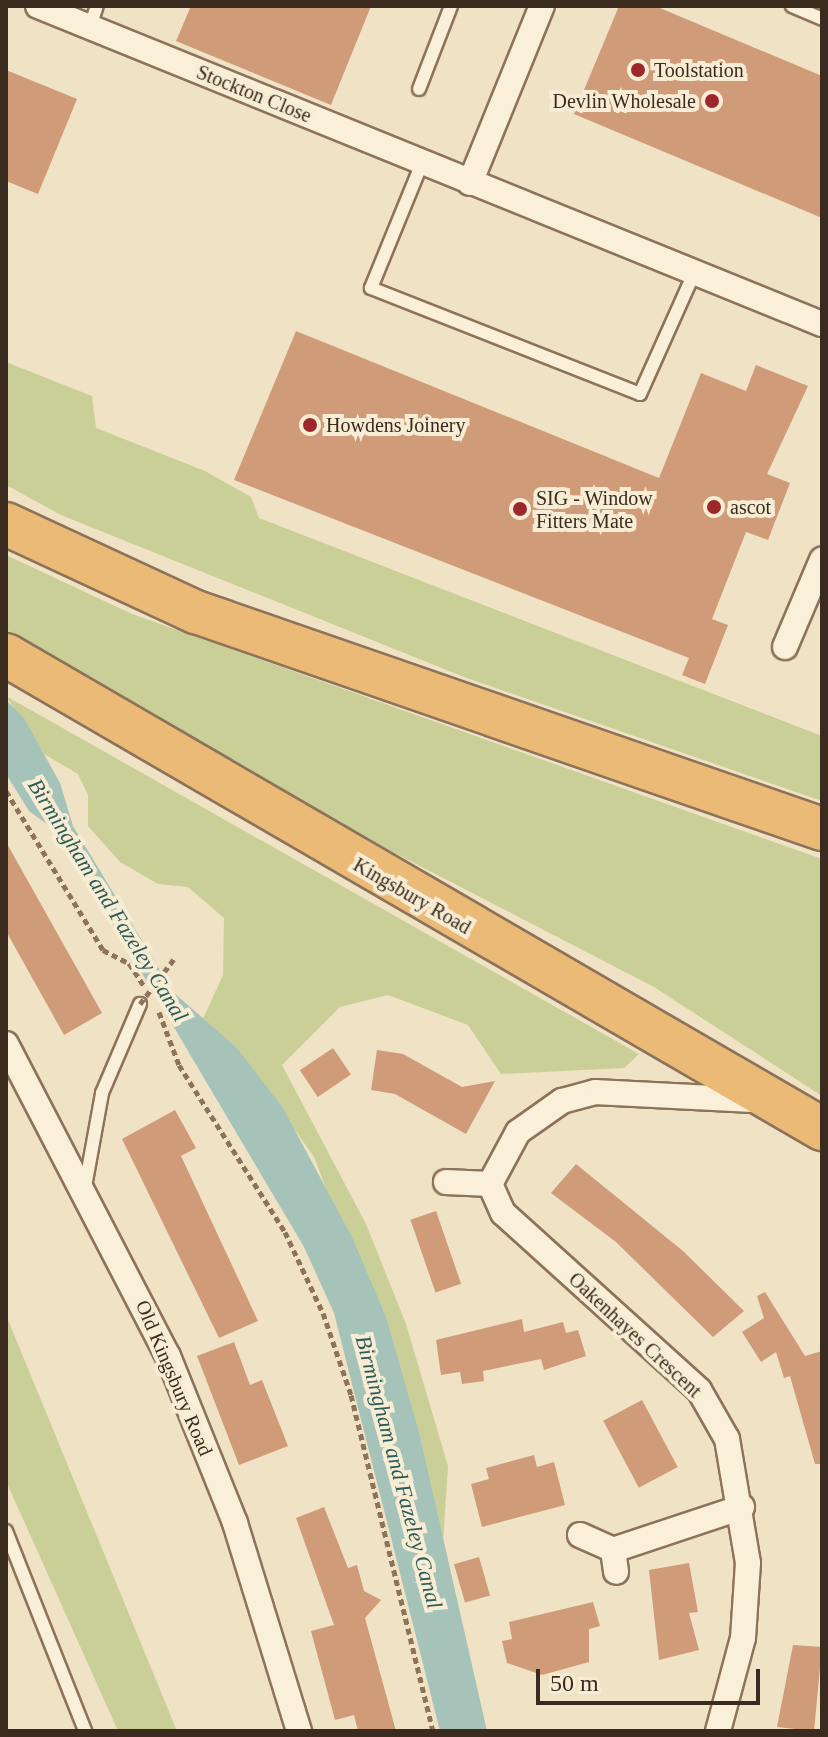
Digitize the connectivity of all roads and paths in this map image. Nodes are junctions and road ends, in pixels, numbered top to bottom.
1 (38, 6) edge
2 (451, 6) edge
3 (542, 6) edge
4 (792, 6) edge
5 (94, 17) edge
6 (822, 19) edge
7 (419, 89) dead end
8 (422, 163) junction
9 (470, 183) junction
10 (694, 273) junction
11 (822, 324) edge
12 (6, 524) edge
13 (822, 560) edge
14 (785, 647) dead end
15 (6, 655) edge
16 (6, 791) edge
17 (822, 829) edge
18 (174, 959) dead end
19 (140, 1004) joint
20 (6, 1044) edge
21 (771, 1101) junction
22 (822, 1129) edge
23 (446, 1182) dead end
24 (490, 1184) junction
25 (84, 1190) junction
26 (742, 1507) junction
27 (6, 1531) edge
28 (580, 1535) dead end
29 (85, 1731) edge
30 (299, 1731) edge
31 (433, 1731) edge
32 (718, 1731) edge

1 - 5 street, Stockton Close
2 - 7 lane
3 - 9 street
4 - 6 lane
5 - 8 street, Stockton Close
8 - 9 street, Stockton Close
8 - 10 lane
9 - 10 street, Stockton Close
10 - 11 street, Stockton Close
12 - 17 highway
13 - 14 street
15 - 21 highway, Kingsbury Road
16 - 31 path
18 - 19 path, bridge
19 - 25 lane
20 - 25 street, Old Kingsbury Road
21 - 22 highway, Kingsbury Road
21 - 24 street
23 - 24 street
24 - 26 street, Oakenhayes Crescent
25 - 30 street, Old Kingsbury Road
26 - 28 street
26 - 32 street, Oakenhayes Crescent
27 - 29 lane

